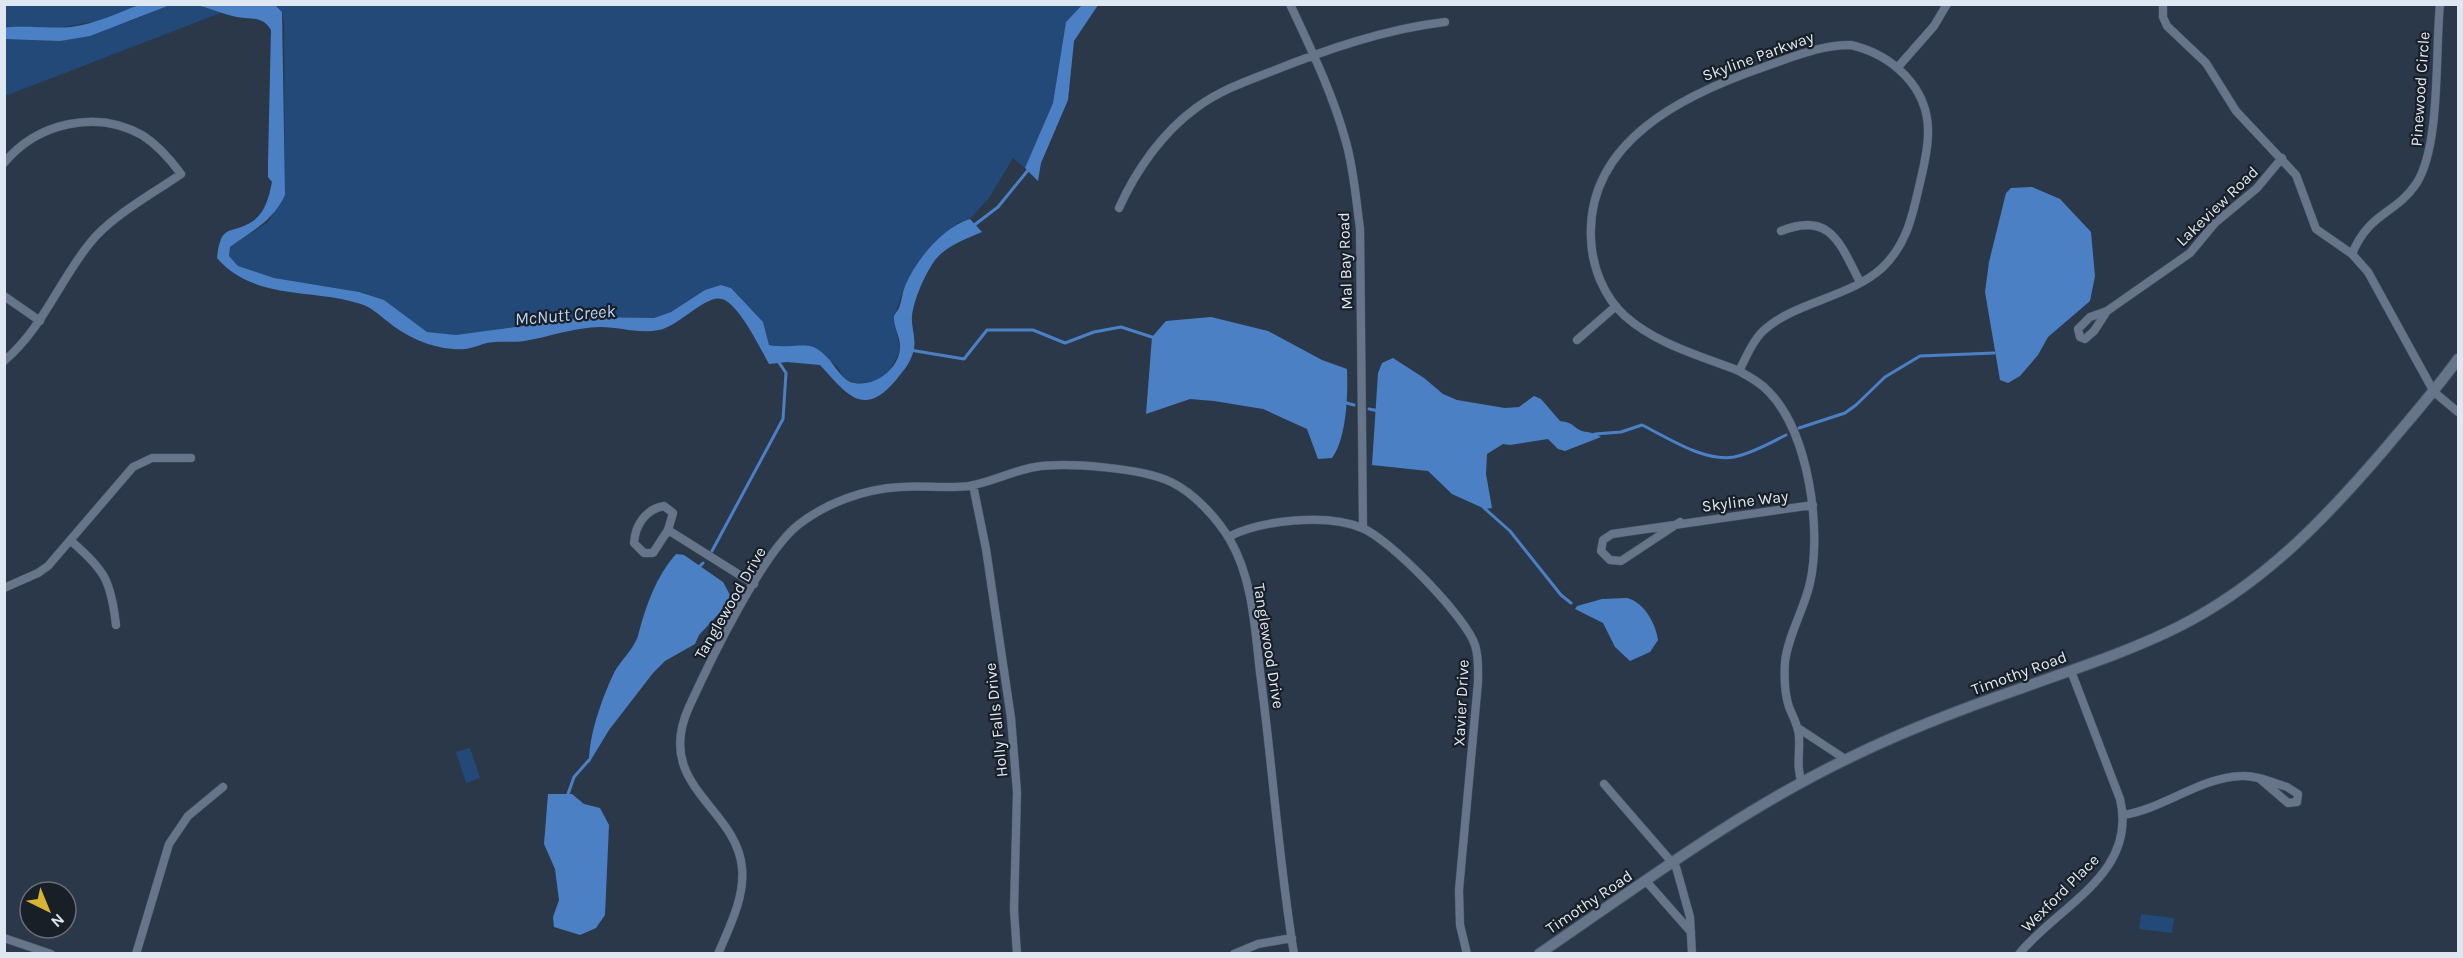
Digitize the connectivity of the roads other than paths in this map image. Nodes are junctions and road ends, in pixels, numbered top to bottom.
1 (1290, 4) edge
2 (1947, 4) edge
3 (2163, 4) edge
4 (2440, 4) edge
5 (1444, 22) dead end
6 (1313, 55) junction
7 (1898, 67) junction
8 (2282, 158) junction
9 (4, 163) edge
10 (1119, 208) dead end
11 (1781, 231) dead end
12 (2352, 254) junction
13 (1860, 282) junction
14 (4, 296) edge
15 (1616, 306) junction
16 (2107, 311) dead end
17 (40, 321) junction
18 (1577, 339) dead end
19 (2458, 359) edge
20 (4, 361) edge
21 (1739, 371) junction
22 (2434, 392) junction
23 (2458, 412) edge
24 (191, 458) dead end
25 (973, 485) junction
26 (1813, 505) junction
27 (1680, 522) junction
28 (1363, 528) junction
29 (668, 530) junction
30 (1228, 537) junction
31 (71, 541) junction
32 (753, 584) junction
33 (4, 588) edge
34 (116, 625) dead end
35 (2071, 671) junction
36 (1798, 728) junction
37 (1845, 759) junction
38 (2260, 779) junction
39 (1802, 783) junction
40 (1604, 784) dead end
41 (223, 787) dead end
42 (2123, 815) junction
43 (1673, 862) junction
44 (1646, 881) junction
45 (1691, 932) junction
46 (4, 938) edge
47 (1292, 939) junction
48 (51, 954) edge
49 (136, 954) edge
50 (718, 954) edge
51 (1017, 954) edge
52 (1234, 954) edge
53 (1294, 954) edge
54 (1467, 954) edge
55 (1539, 954) edge
56 (1692, 954) edge
57 (2019, 954) edge

1 - 6 street, Mal Bay Road
2 - 7 street
3 - 8 street
4 - 12 street, Pinewood Circle
5 - 6 street
6 - 10 street
6 - 28 street, Mal Bay Road
7 - 13 street, Skyline Parkway
7 - 15 street, Skyline Parkway
8 - 12 street
8 - 16 street, Lakeview Road
9 - 17 street
11 - 13 street
12 - 22 street
13 - 21 street, Skyline Parkway
14 - 17 street
15 - 18 street
15 - 21 street, Skyline Parkway
17 - 20 street
19 - 22 main road, Timothy Road
21 - 26 street, Skyline Parkway
22 - 23 street
22 - 35 main road, Timothy Road
24 - 31 street
25 - 30 street, Tanglewood Drive
25 - 32 street, Tanglewood Drive
25 - 51 street, Holly Falls Drive
26 - 27 street, Skyline Way
26 - 36 street, Skyline Parkway
27 - 27 street, Skyline Way
28 - 30 street, Xavier Drive
28 - 54 street, Xavier Drive
29 - 29 street
29 - 32 street
30 - 47 street, Tanglewood Drive
31 - 33 street
31 - 34 street
32 - 50 street, Tanglewood Drive
35 - 37 main road, Timothy Road
35 - 42 street, Wexford Place
36 - 37 street
36 - 39 street, Skyline Parkway
37 - 39 main road, Timothy Road
38 - 38 street
38 - 42 street
39 - 43 main road, Timothy Road
40 - 43 street
41 - 49 street
42 - 57 street, Wexford Place
43 - 44 main road, Timothy Road
43 - 45 street
44 - 45 street
44 - 55 main road, Timothy Road
45 - 56 street
46 - 48 street
47 - 52 street
47 - 53 street, Tanglewood Drive

